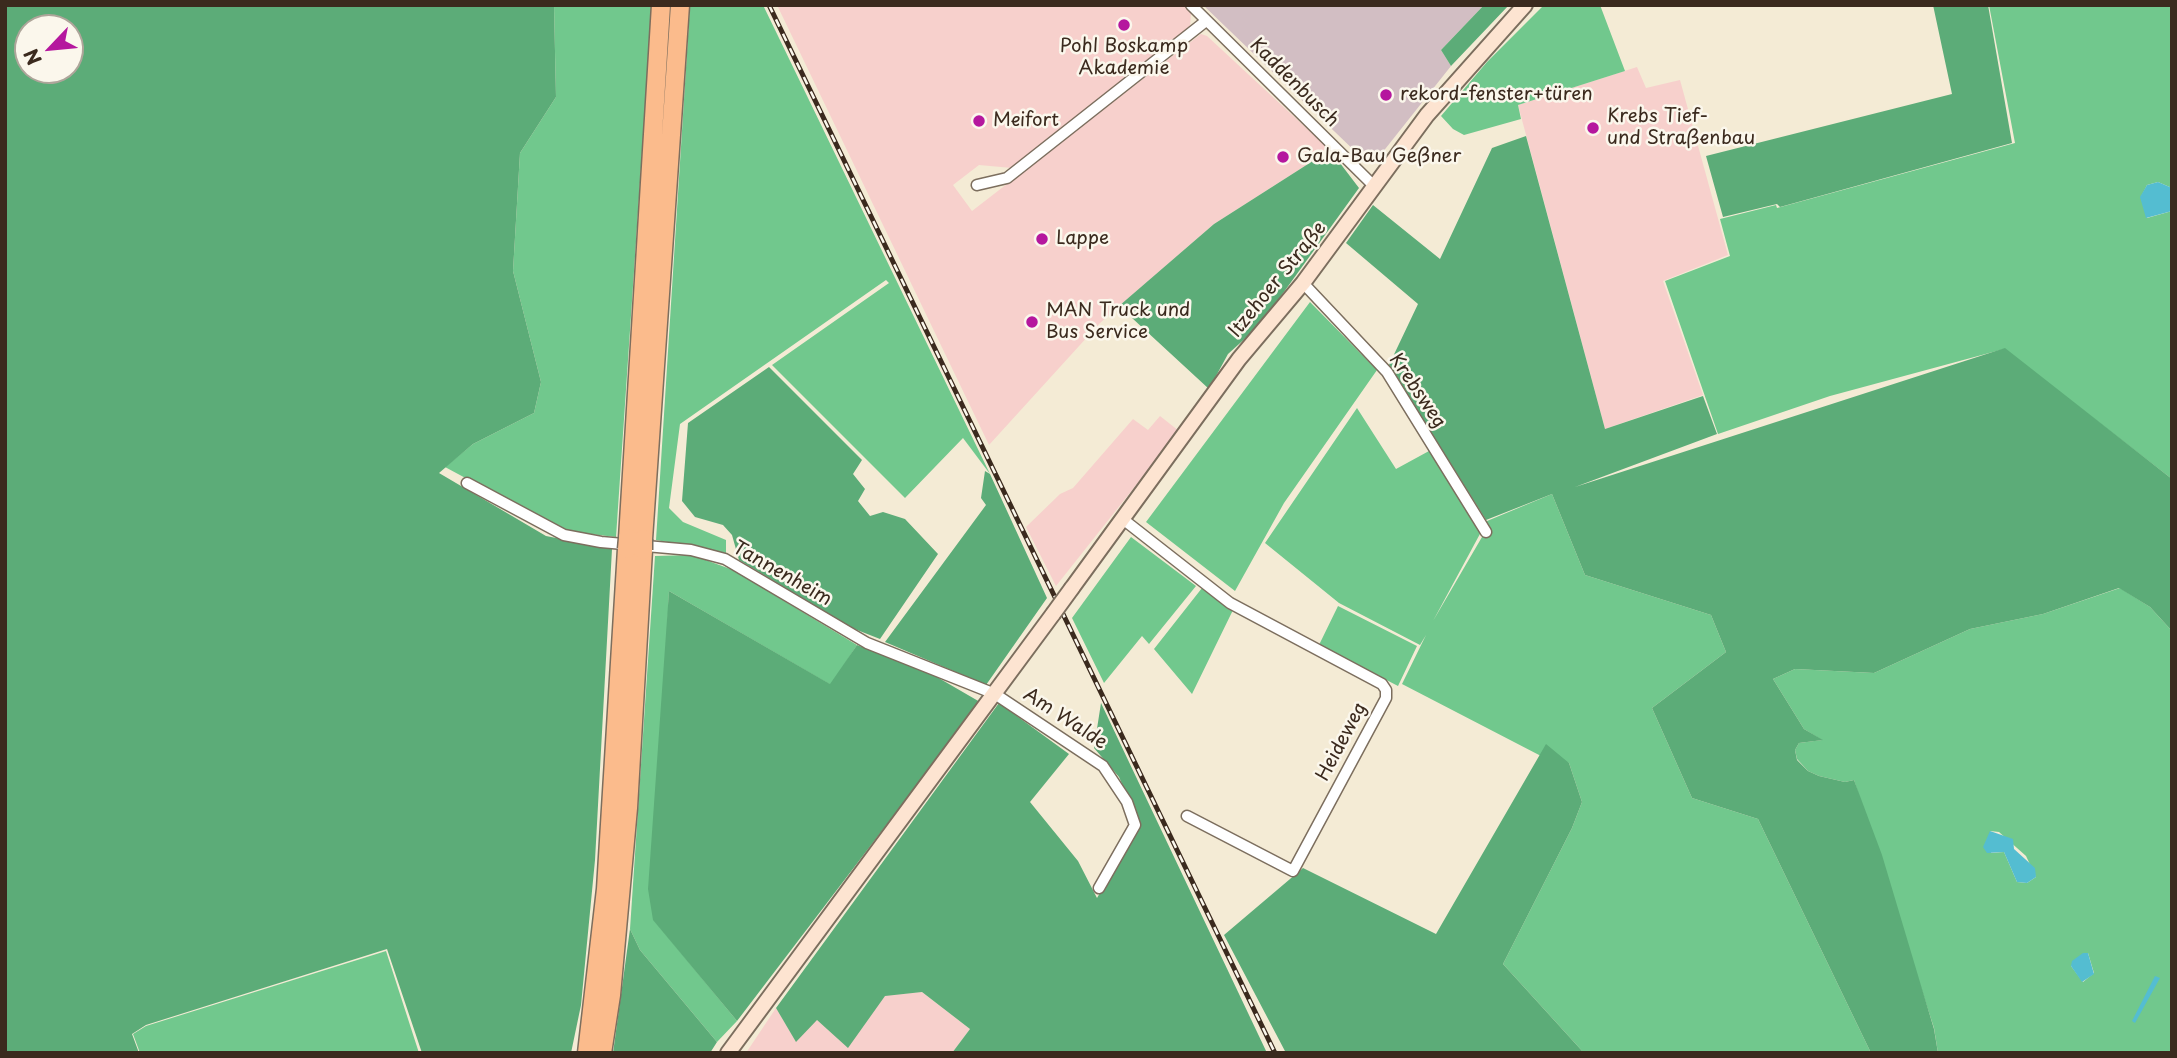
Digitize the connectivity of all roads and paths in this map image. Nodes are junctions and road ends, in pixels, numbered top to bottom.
1 (661, 5) edge
2 (680, 5) edge
3 (1191, 5) edge
4 (1525, 5) edge
5 (1206, 20) junction
6 (977, 185) dead end
7 (1373, 185) junction
8 (1303, 283) junction
9 (467, 484) dead end
10 (1124, 520) junction
11 (1486, 532) dead end
12 (635, 544) junction
13 (995, 694) junction
14 (1187, 816) dead end
15 (1098, 888) dead end
16 (587, 1053) edge
17 (602, 1053) edge
18 (728, 1053) edge

1 - 12 highway
2 - 12 highway
3 - 5 street, Kaddenbusch
4 - 7 main road, Itzehoer Straße
5 - 6 street
5 - 7 street, Kaddenbusch
7 - 8 main road, Itzehoer Straße
8 - 10 main road, Itzehoer Straße
8 - 11 street, Krebsweg
9 - 13 street, Tannenheim
10 - 13 main road, Itzehoer Straße, bridge
10 - 14 street, Heideweg
12 - 16 highway
12 - 17 highway
13 - 15 street, Am Walde
13 - 18 main road, Itzehoer Straße

